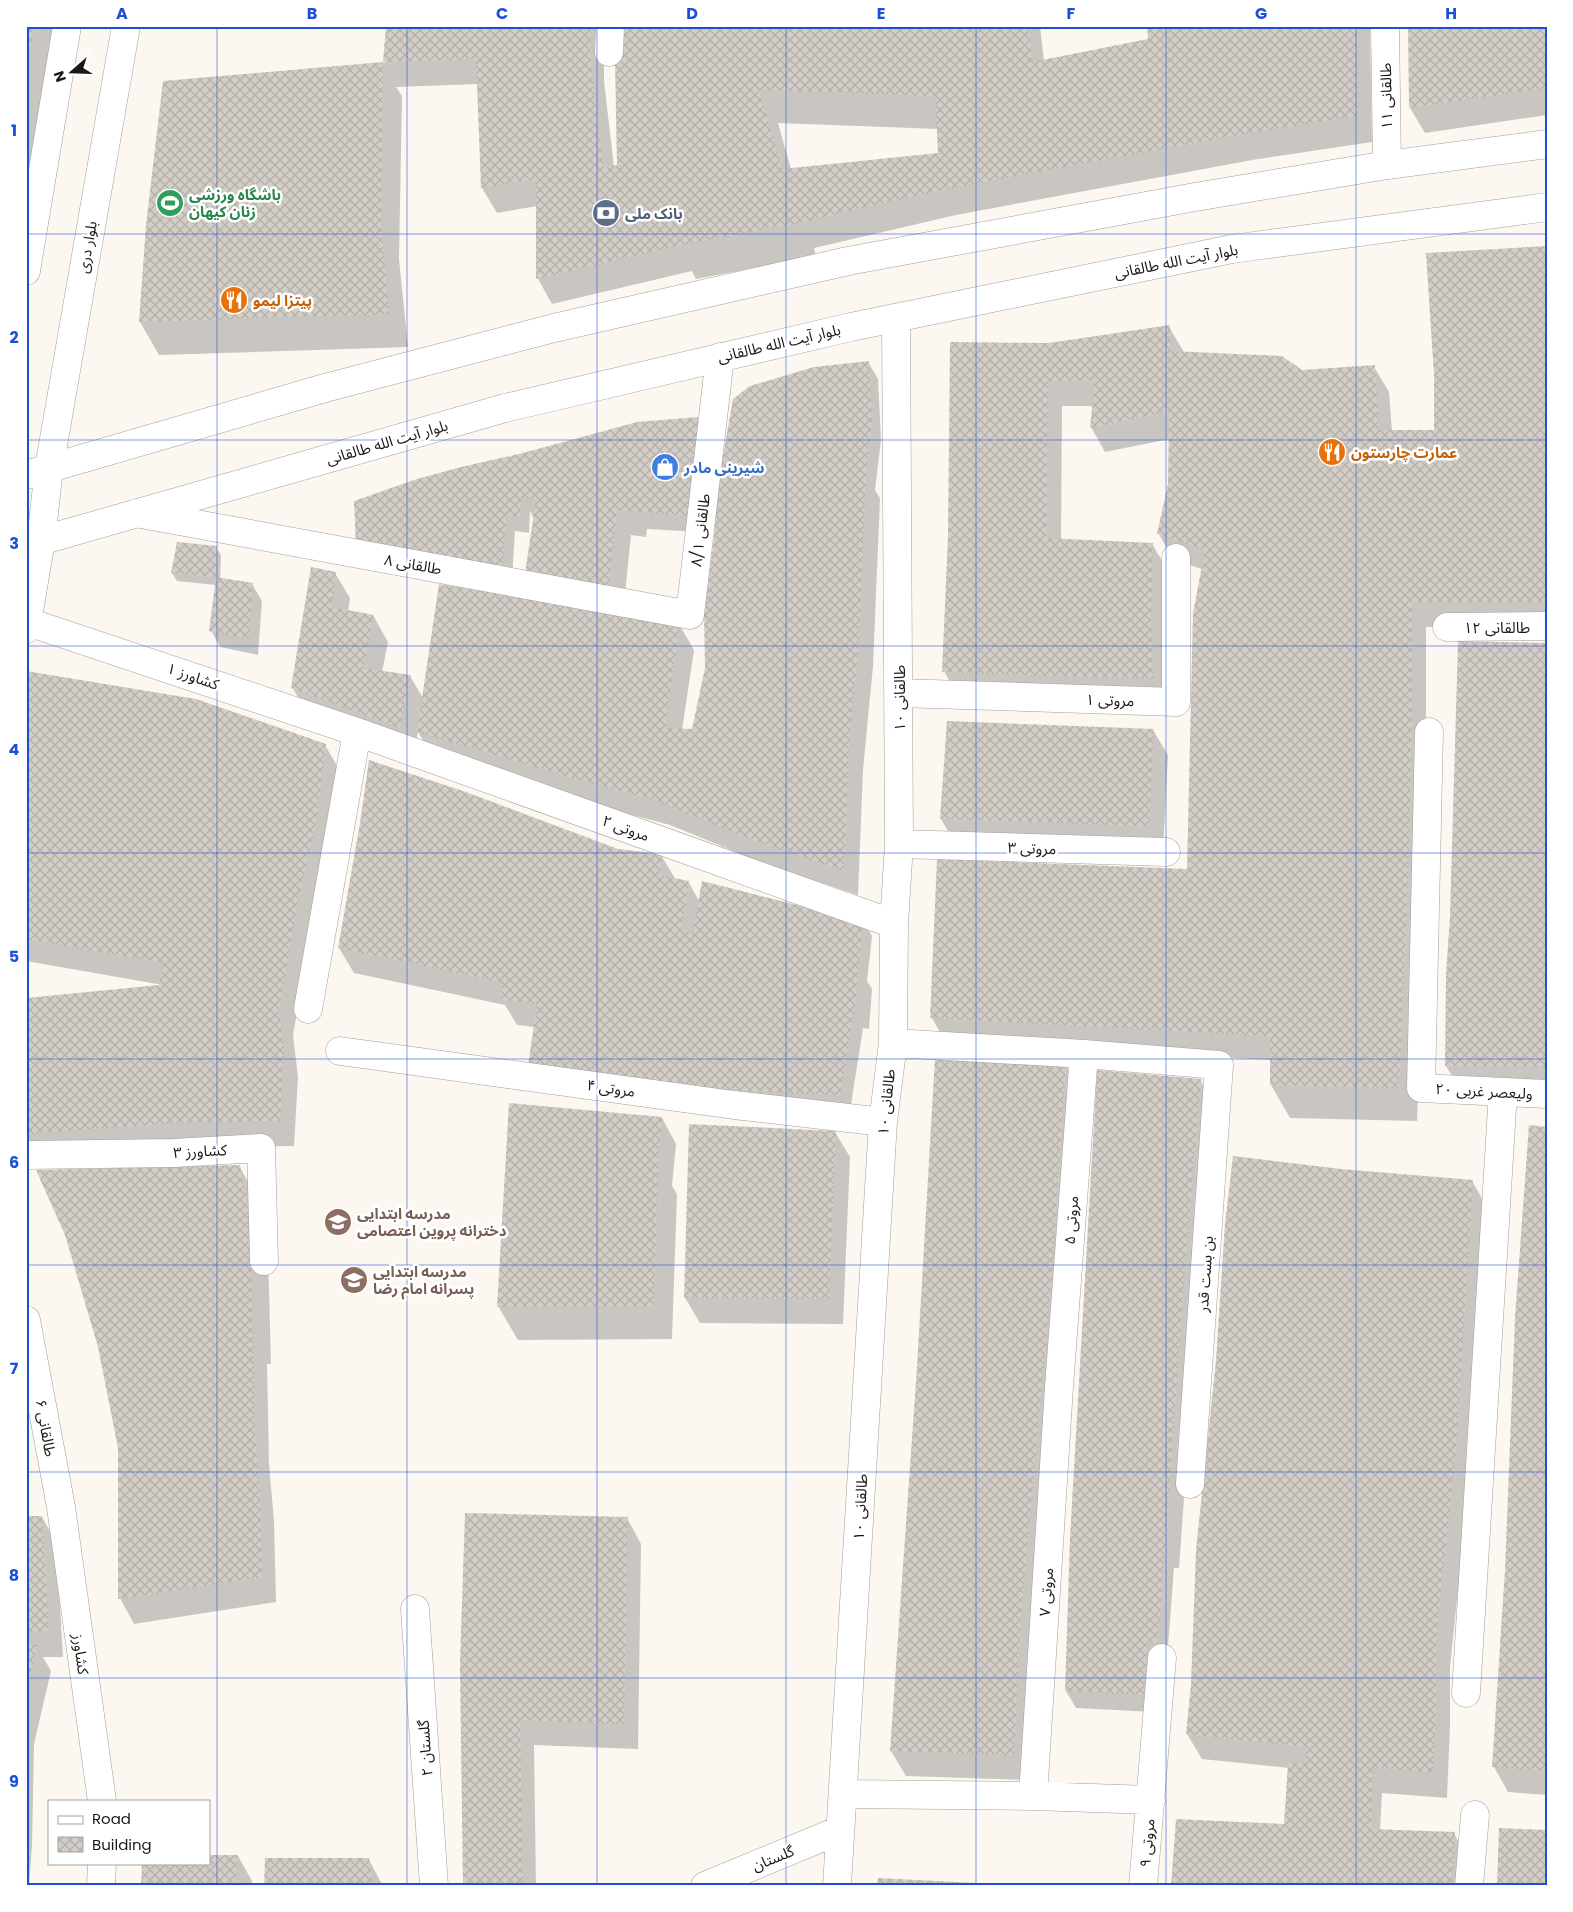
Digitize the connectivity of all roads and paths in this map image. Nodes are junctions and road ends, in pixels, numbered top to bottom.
1 (67, 26) edge
2 (126, 26) edge
3 (1385, 26) edge
4 (1547, 144) edge
5 (1387, 165) junction
6 (1547, 207) edge
7 (26, 272) edge
8 (896, 318) junction
9 (720, 356) junction
10 (38, 472) edge
11 (136, 513) junction
12 (34, 543) edge
13 (1176, 558) dead end
14 (690, 615) joint
15 (27, 625) edge
16 (1547, 626) edge
17 (1447, 627) dead end
18 (899, 693) junction
19 (357, 732) junction
20 (1429, 732) dead end
21 (899, 844) junction
22 (1166, 852) dead end
23 (894, 924) junction
24 (308, 1009) dead end
25 (893, 1043) junction
26 (340, 1051) dead end
27 (1084, 1054) junction
28 (1503, 1092) junction
29 (1547, 1094) edge
30 (883, 1122) junction
31 (26, 1155) edge
32 (264, 1261) dead end
33 (26, 1320) edge
34 (1059, 1387) joint
35 (1190, 1484) dead end
36 (61, 1507) joint
37 (415, 1609) dead end
38 (1162, 1658) dead end
39 (1466, 1693) dead end
40 (843, 1794) junction
41 (1033, 1796) junction
42 (102, 1800) edge
43 (1151, 1800) junction
44 (1475, 1815) dead end
45 (840, 1830) junction
46 (102, 1864) edge
47 (101, 1886) edge
48 (434, 1886) edge
49 (705, 1886) edge
50 (838, 1886) edge
51 (1143, 1886) edge
52 (1469, 1886) edge

1 - 7 street
2 - 10 street, بلوار دری
3 - 5 street, طالقانی ۱۱
4 - 5 street
5 - 10 street
6 - 8 street, بلوار آیت الله طالقانی
8 - 9 street, بلوار آیت الله طالقانی
8 - 18 street, طالقانی ۱۰
9 - 11 street, بلوار آیت الله طالقانی
9 - 14 street, طالقانی ۸/۱
10 - 12 street, بلوار دری
11 - 12 street, بلوار آیت الله طالقانی
11 - 14 street, طالقانی ۸
12 - 15 street, بلوار دری
13 - 18 street, مروتی ۱
15 - 19 street, کشاورز ۱
16 - 17 street, طالقانی ۱۲
18 - 21 street, طالقانی ۱۰
19 - 23 street, مروتی ۲
19 - 24 street
20 - 28 street, ولیعصر غربی ۲۰
21 - 22 street, مروتی ۳
21 - 23 street, طالقانی ۱۰
23 - 25 street, طالقانی ۱۰
25 - 27 street
25 - 30 street, طالقانی ۱۰
26 - 30 street, مروتی ۴
27 - 34 street, مروتی ۵
27 - 35 street, بن بست قدر
28 - 29 street, ولیعصر غربی ۲۰
28 - 39 street
30 - 40 street, طالقانی ۱۰
31 - 32 street, کشاورز ۳
33 - 36 street, طالقانی ۶
34 - 41 street, مروتی ۷
36 - 42 street, کشاورز
37 - 48 street, گلستان ۲
38 - 43 street, مروتی ۹
40 - 41 street
40 - 45 street, طالقانی ۱۰
41 - 43 street
43 - 51 street, مروتی ۹
44 - 52 street
45 - 49 street, گلستان
45 - 50 street, طالقانی ۱۰
46 - 47 street

